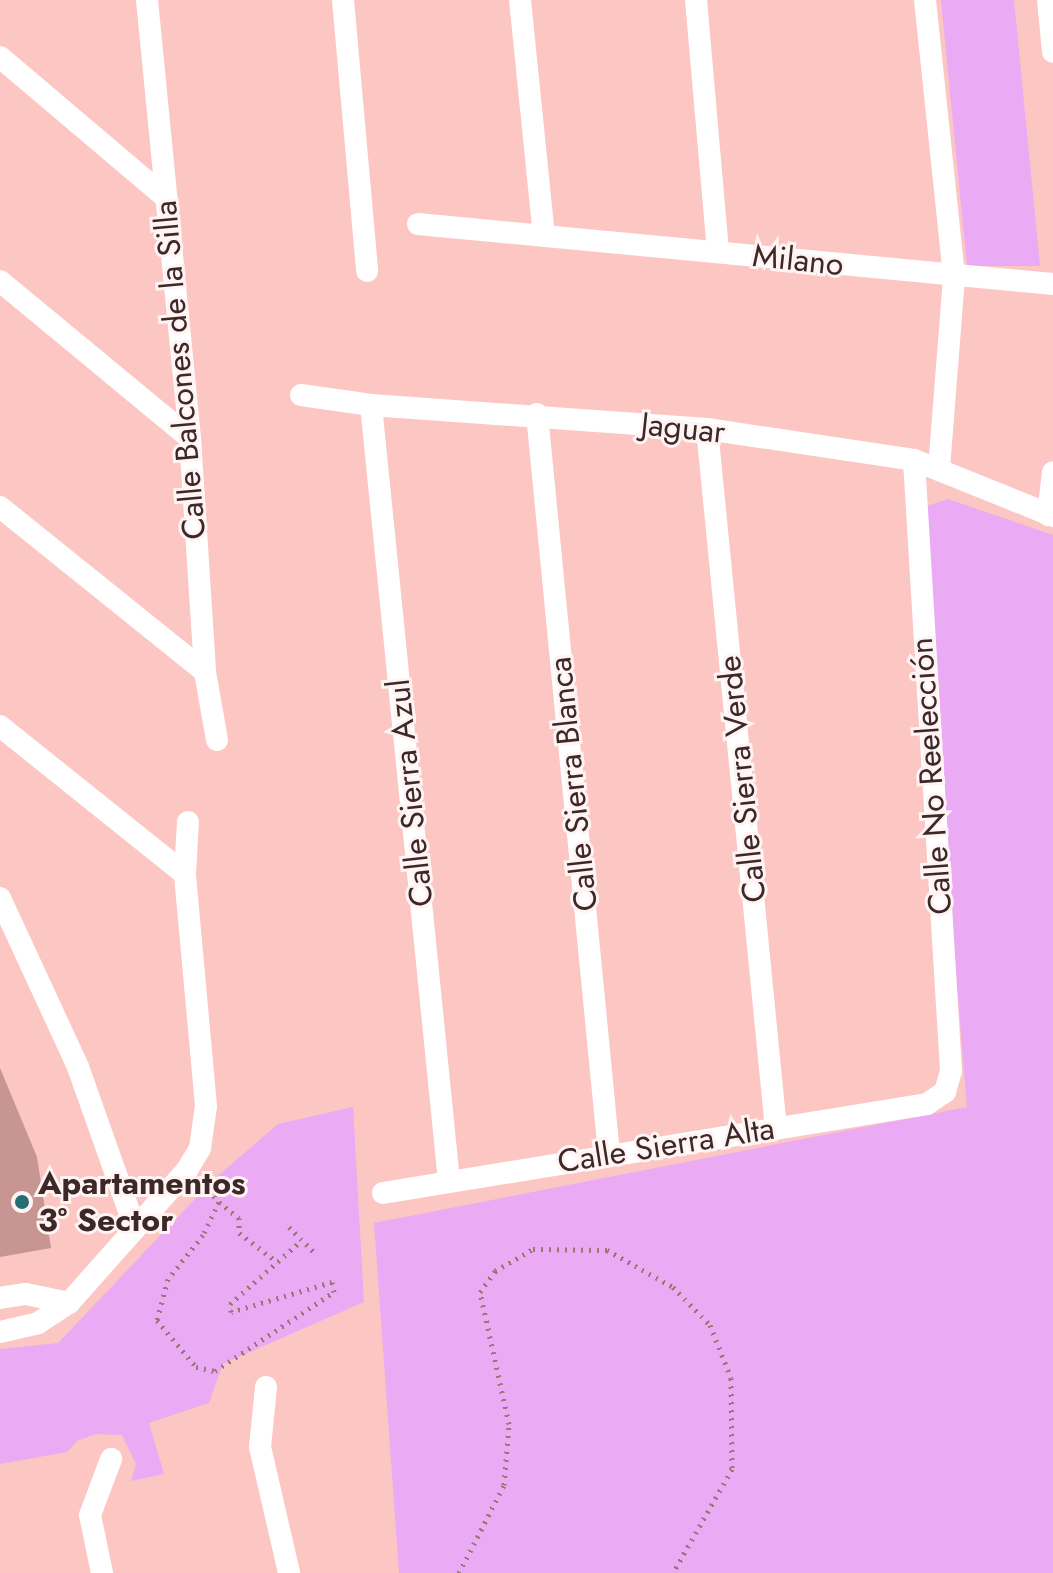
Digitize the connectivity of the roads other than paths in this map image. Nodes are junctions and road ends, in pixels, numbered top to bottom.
1 (147, 0) edge
2 (343, 0) edge
3 (520, 0) edge
4 (696, 0) edge
5 (925, 0) edge
6 (1048, 0) edge
7 (1053, 52) edge
8 (0, 57) edge
9 (163, 195) junction
10 (418, 224) dead end
11 (544, 236) junction
12 (718, 251) junction
13 (367, 271) dead end
14 (954, 278) junction
15 (0, 281) edge
16 (1053, 284) edge
17 (301, 395) dead end
18 (371, 405) junction
19 (537, 414) junction
20 (707, 429) junction
21 (190, 438) junction
22 (914, 460) junction
23 (939, 467) junction
24 (1053, 472) edge
25 (0, 507) edge
26 (1050, 515) edge
27 (205, 672) junction
28 (0, 726) edge
29 (217, 740) dead end
30 (188, 822) dead end
31 (185, 874) junction
32 (0, 898) edge
33 (945, 1092) joint
34 (776, 1129) junction
35 (609, 1153) junction
36 (449, 1181) junction
37 (383, 1193) dead end
38 (134, 1225) junction
39 (0, 1298) edge
40 (69, 1303) junction
41 (0, 1332) edge
42 (266, 1387) dead end
43 (111, 1459) dead end
44 (102, 1573) edge
45 (289, 1573) edge

1 - 9 street, Calle Balcones de la Silla
2 - 13 street
3 - 11 street
4 - 12 street
5 - 14 street
6 - 7 street
8 - 9 street
9 - 21 street, Calle Balcones de la Silla
10 - 11 street, Milano
11 - 12 street, Milano
12 - 14 street, Milano
14 - 16 street, Milano
14 - 23 street
15 - 21 street
17 - 18 street, Jaguar
18 - 19 street, Jaguar
18 - 36 street, Calle Sierra Azul
19 - 20 street, Jaguar
19 - 35 street, Calle Sierra Blanca
20 - 22 street, Jaguar
20 - 34 street, Calle Sierra Verde
21 - 27 street, Calle Balcones de la Silla
22 - 23 street, Jaguar
22 - 33 street, Calle No Reelección
23 - 26 street, Jaguar
24 - 26 street
25 - 27 street
27 - 29 street, Calle Balcones de la Silla
28 - 31 street
30 - 31 street
31 - 38 street
32 - 38 street
33 - 34 street, Calle Sierra Alta
34 - 35 street, Calle Sierra Alta
35 - 36 street, Calle Sierra Alta
36 - 37 street, Calle Sierra Alta
38 - 40 street
39 - 40 street
40 - 41 street
42 - 45 street
43 - 44 street

